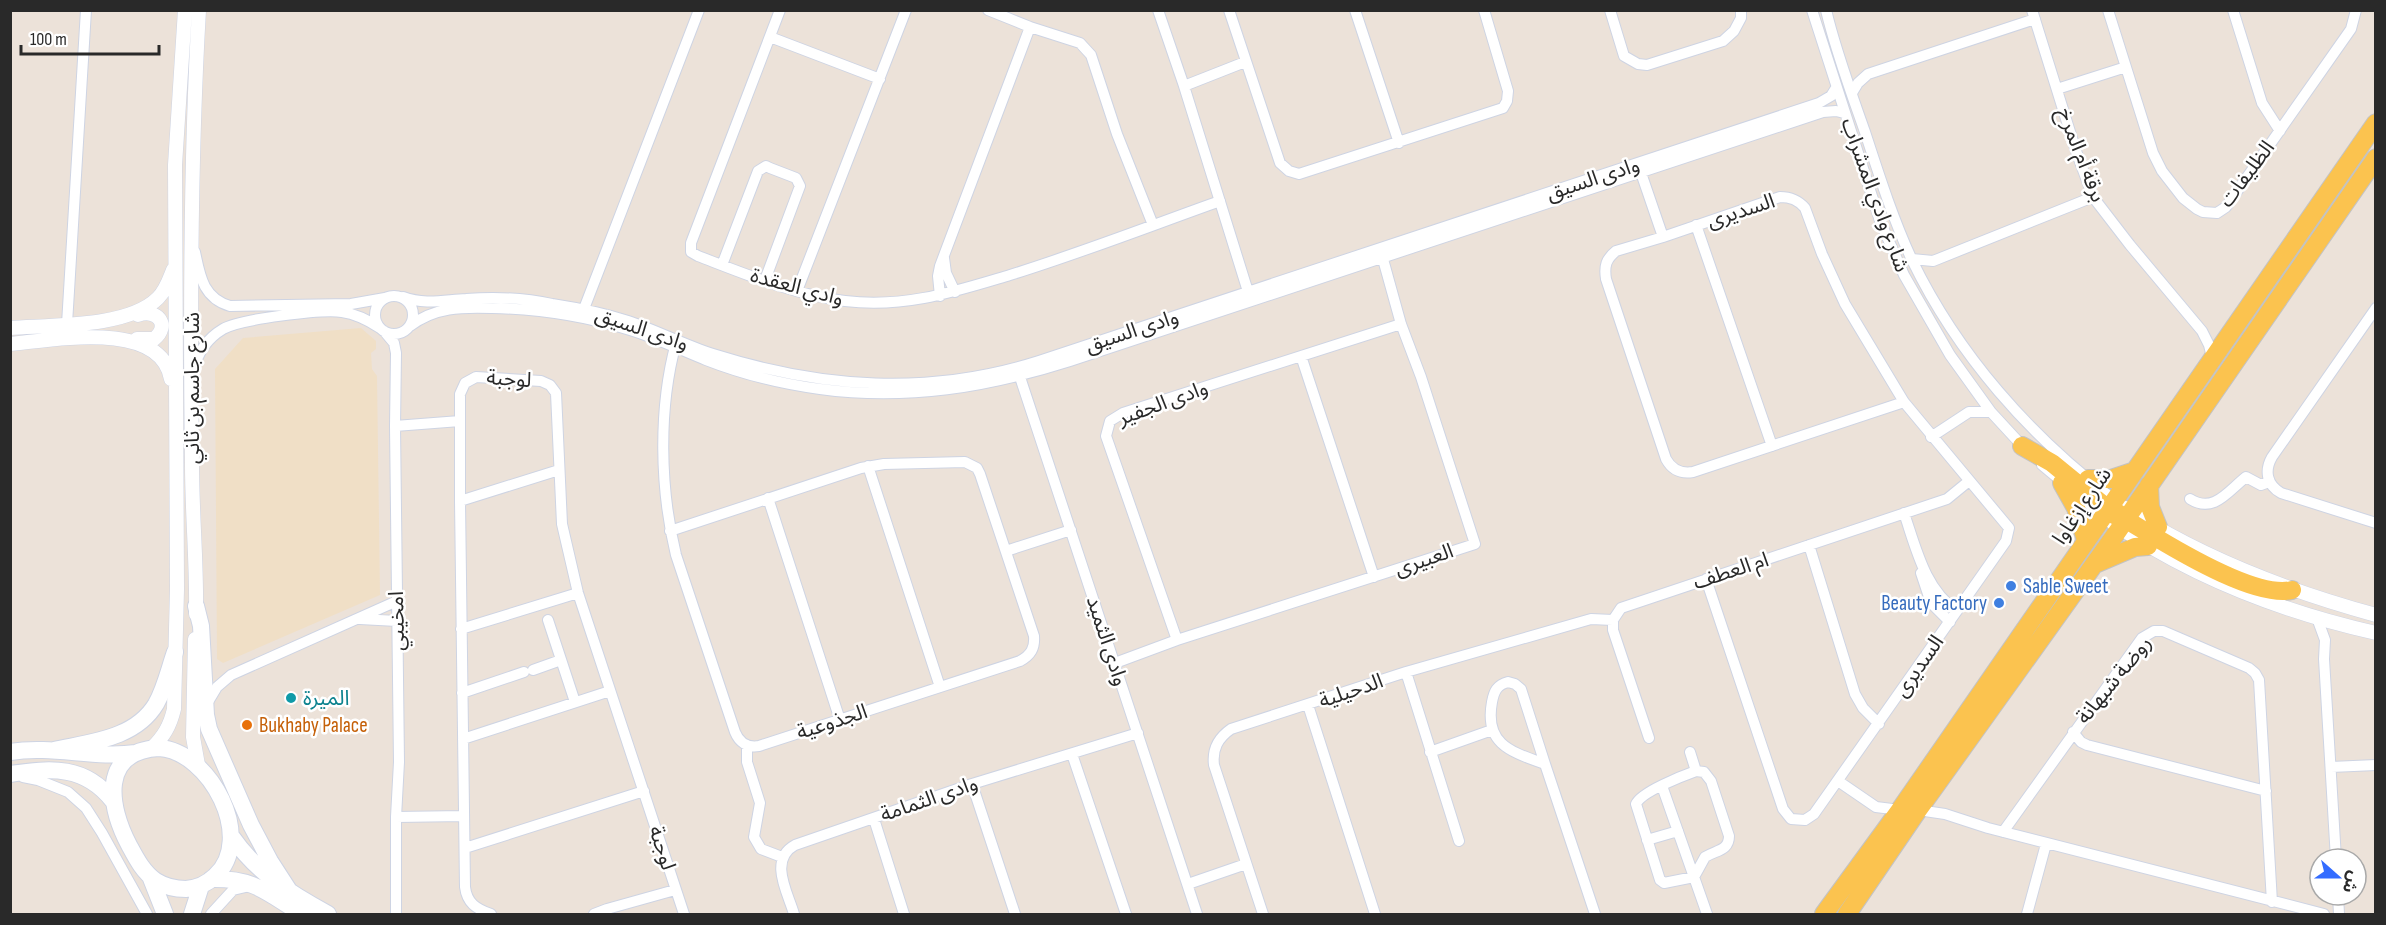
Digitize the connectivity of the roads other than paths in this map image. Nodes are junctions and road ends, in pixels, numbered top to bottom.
1 (86, 10) edge
2 (185, 10) edge
3 (199, 10) edge
4 (699, 10) edge
5 (780, 10) edge
6 (906, 10) edge
7 (988, 10) edge
8 (1158, 10) edge
9 (1229, 10) edge
10 (1355, 10) edge
11 (1484, 10) edge
12 (1610, 10) edge
13 (1741, 10) edge
14 (1812, 10) edge
15 (1827, 10) edge
16 (2108, 10) edge
17 (2233, 10) edge
18 (2356, 10) edge
19 (2033, 15) edge
20 (1030, 27) junction
21 (770, 37) junction
22 (1245, 62) junction
23 (1843, 67) junction
24 (2126, 67) junction
25 (1868, 75) junction
26 (880, 79) junction
27 (1184, 86) junction
28 (1836, 88) junction
29 (2057, 89) junction
30 (1852, 93) junction
31 (1844, 113) junction
32 (2376, 123) edge
33 (2280, 131) junction
34 (1399, 143) junction
35 (2376, 158) edge
36 (1640, 168) junction
37 (2094, 197) junction
38 (1220, 201) junction
39 (1154, 225) junction
40 (1696, 225) junction
41 (1663, 237) junction
42 (193, 240) junction
43 (1382, 254) junction
44 (944, 257) junction
45 (1912, 259) junction
46 (1932, 261) junction
47 (176, 262) junction
48 (722, 265) junction
49 (1922, 279) junction
50 (765, 280) junction
51 (797, 291) junction
52 (955, 292) junction
53 (940, 296) junction
54 (403, 297) junction
55 (1250, 297) junction
56 (385, 298) junction
57 (2254, 298) junction
58 (2376, 308) edge
59 (582, 313) junction
60 (122, 317) junction
61 (67, 324) junction
62 (1401, 324) junction
63 (10, 328) edge
64 (408, 328) junction
65 (382, 330) junction
66 (2202, 331) junction
67 (2227, 336) junction
68 (120, 340) junction
69 (10, 344) edge
70 (676, 344) junction
71 (396, 353) junction
72 (1301, 356) junction
73 (2212, 358) junction
74 (1019, 372) junction
75 (192, 378) junction
76 (1974, 390) junction
77 (1904, 402) junction
78 (176, 408) junction
79 (1969, 412) junction
80 (1991, 412) junction
81 (460, 421) junction
82 (395, 426) junction
83 (1931, 437) junction
84 (1772, 446) junction
85 (2022, 446) junction
86 (868, 466) junction
87 (558, 470) junction
88 (2132, 472) junction
89 (2088, 479) junction
90 (1969, 481) junction
91 (2270, 482) junction
92 (2062, 483) junction
93 (2149, 485) junction
94 (768, 498) junction
95 (2190, 499) dead end
96 (460, 501) junction
97 (1904, 513) junction
98 (2117, 514) junction
99 (2376, 523) edge
100 (2158, 527) junction
101 (1071, 530) junction
102 (670, 531) junction
103 (2086, 540) junction
104 (1809, 545) junction
105 (2148, 546) junction
106 (1006, 551) junction
107 (1921, 563) junction
108 (2094, 565) junction
109 (1374, 577) junction
110 (1706, 579) junction
111 (2292, 590) junction
112 (578, 593) junction
113 (397, 601) junction
114 (196, 606) junction
115 (1957, 611) junction
116 (2376, 615) edge
117 (2318, 618) junction
118 (360, 619) junction
119 (548, 620) dead end
120 (1613, 620) junction
121 (398, 621) junction
122 (1950, 622) junction
123 (2345, 625) junction
124 (461, 629) junction
125 (2376, 633) edge
126 (1177, 640) junction
127 (2325, 640) junction
128 (175, 651) junction
129 (2032, 652) junction
130 (561, 660) junction
131 (1114, 663) junction
132 (203, 666) junction
133 (1406, 672) junction
134 (231, 675) junction
135 (940, 687) junction
136 (610, 691) junction
137 (462, 693) junction
138 (575, 702) junction
139 (1308, 705) junction
140 (206, 715) junction
141 (840, 720) junction
142 (1879, 724) junction
143 (1492, 729) junction
144 (2073, 732) junction
145 (1138, 733) junction
146 (1649, 738) dead end
147 (463, 739) junction
148 (747, 745) junction
149 (54, 750) junction
150 (144, 751) junction
151 (10, 752) edge
152 (1430, 752) junction
153 (1690, 752) dead end
154 (1072, 754) junction
155 (1545, 764) junction
156 (198, 765) junction
157 (2376, 765) edge
158 (2331, 767) junction
159 (1696, 771) junction
160 (10, 774) edge
161 (1838, 781) junction
162 (972, 784) junction
163 (1662, 786) junction
164 (644, 791) junction
165 (1932, 791) junction
166 (2266, 791) junction
167 (113, 801) junction
168 (1876, 807) junction
169 (1909, 810) junction
170 (1945, 814) junction
171 (464, 816) junction
172 (396, 817) junction
173 (874, 819) junction
174 (1886, 828) junction
175 (1678, 831) junction
176 (2002, 832) junction
177 (232, 837) junction
178 (1647, 840) junction
179 (1459, 841) dead end
180 (2046, 843) junction
181 (2335, 847) edge
182 (465, 848) junction
183 (782, 857) junction
184 (1246, 864) junction
185 (150, 876) junction
186 (1694, 877) junction
187 (206, 883) junction
188 (1188, 884) junction
189 (256, 885) junction
190 (675, 890) junction
191 (292, 895) junction
192 (2272, 902) junction
193 (396, 914) edge
194 (147, 915) edge
195 (165, 915) edge
196 (192, 915) edge
197 (212, 915) edge
198 (302, 915) edge
199 (328, 915) edge
200 (491, 915) edge
201 (594, 915) edge
202 (684, 915) edge
203 (794, 915) edge
204 (904, 915) edge
205 (1015, 915) edge
206 (1126, 915) edge
207 (1197, 915) edge
208 (1263, 915) edge
209 (1375, 915) edge
210 (1595, 915) edge
211 (1707, 915) edge
212 (1824, 915) edge
213 (1847, 915) edge
214 (2027, 915) edge
215 (2324, 915) edge

1 - 61 street
2 - 47 street, شارع جاسم بن ثاني
3 - 42 street, شارع جاسم بن ثاني
4 - 59 street
5 - 21 street, وادي العقدة
6 - 26 street
7 - 20 street
8 - 27 street
9 - 22 street
10 - 34 street
11 - 34 street
12 - 13 street
14 - 28 street, شارع وادي المشراب
15 - 23 street, شارع وادي المشراب
16 - 24 street, الظليفات
17 - 33 street
18 - 33 street, الظليفات
19 - 25 street, برقة أم المرخ
19 - 29 street, برقة أم المرخ
20 - 39 street
20 - 44 street
21 - 26 street
21 - 48 street, وادي العقدة
22 - 27 street
22 - 34 street
23 - 25 street
23 - 30 street, شارع وادي المشراب
24 - 29 street
24 - 33 street, الظليفات
25 - 30 street, برقة أم المرخ
26 - 51 street
27 - 38 street
28 - 31 street, شارع وادي المشراب
28 - 36 street, وادى السيق
29 - 37 street, برقة أم المرخ
30 - 45 street, شارع وادي المشراب
31 - 36 street, وادى السيق
31 - 76 street, شارع وادي المشراب
32 - 57 main road, شارع إزغاوا
35 - 93 main road, شارع إزغاوا
36 - 41 street
36 - 43 street, وادى السيق
37 - 46 street
37 - 66 street, برقة أم المرخ
38 - 39 street, وادي العقدة
38 - 55 street
39 - 52 street, وادي العقدة
40 - 41 street, السديرى
40 - 77 street, السديرى
40 - 84 street
41 - 84 street, السديرى
42 - 56 street
42 - 75 street, شارع جاسم بن ثاني
43 - 55 street, وادى السيق
43 - 62 street, العبيرى
44 - 52 street
44 - 53 street
45 - 46 street
45 - 49 street, شارع وادي المشراب
46 - 49 street
47 - 60 street
47 - 78 street, شارع جاسم بن ثاني
48 - 50 street, وادي العقدة
48 - 50 street
49 - 89 street, شارع وادي المشراب
50 - 51 street, وادي العقدة
51 - 53 street, وادي العقدة
52 - 53 street, وادي العقدة
54 - 56 street
54 - 59 street, وادى السيق
54 - 64 street
55 - 74 street, وادى السيق
56 - 65 street
57 - 67 main road, شارع إزغاوا
57 - 98 main road
58 - 91 street
59 - 64 street, وادى السيق
59 - 70 street, وادى السيق
60 - 61 street
60 - 68 street
61 - 63 street
62 - 72 street, وادى الجفير
62 - 109 street, العبيرى
64 - 65 street
64 - 71 street, امخيبي
65 - 71 street
65 - 75 street
66 - 67 street
66 - 73 street, برقة أم المرخ
67 - 73 main road, شارع إزغاوا
68 - 69 street
68 - 78 street
70 - 74 street, وادى السيق
70 - 102 street
71 - 82 street, امخيبي
72 - 109 street
72 - 126 street, وادى الجفير
73 - 88 main road, شارع إزغاوا
74 - 101 street, وادى الثميد
75 - 114 street, شارع جاسم بن ثاني
76 - 79 street
76 - 80 street, شارع وادي المشراب
77 - 83 street, السديرى
77 - 84 street
78 - 128 street, شارع جاسم بن ثاني
79 - 80 street
79 - 83 street
80 - 85 street, شارع وادي المشراب
81 - 82 street
81 - 87 street, لوجبة
81 - 96 street, لوجبة
82 - 113 street, امخيبي
83 - 90 street, السديرى
85 - 92 street, شارع وادي المشراب
85 - 98 main road
86 - 94 street, الجذوعية
86 - 106 street, الجذوعية
86 - 135 street
87 - 96 street
87 - 112 street, لوجبة
88 - 89 main road
88 - 98 main road, شارع إزغاوا
89 - 98 street, شارع وادي المشراب
90 - 97 street, ام العطف
90 - 115 street, السديرى
91 - 95 street
91 - 99 street
92 - 98 street, شارع وادي المشراب
92 - 103 main road
93 - 98 main road, شارع إزغاوا
93 - 100 main road
94 - 102 street, الجذوعية
94 - 141 street
96 - 124 street, لوجبة
97 - 104 street, ام العطف
97 - 107 street
98 - 100 street, شارع وادي المشراب
98 - 103 main road, شارع إزغاوا
98 - 105 street, شارع وادي المشراب
98 - 108 main road, شارع إزغاوا
98 - 111 main road
98 - 129 main road
100 - 111 street, شارع وادي المشراب
101 - 106 street
101 - 131 street, وادى الثميد
102 - 148 street
103 - 169 main road, شارع إزغاوا
104 - 110 street, ام العطف
104 - 142 street
105 - 108 main road
105 - 117 street, شارع وادي المشراب
106 - 135 street, الجذوعية
107 - 115 street
107 - 122 street
108 - 129 main road, شارع إزغاوا
109 - 126 street, العبيرى
110 - 120 street, ام العطف
110 - 161 street, السديرى
111 - 116 street, شارع وادي المشراب
112 - 124 street
112 - 136 street, لوجبة
113 - 118 street
113 - 121 street, امخيبي
114 - 132 main road
114 - 156 street, شارع جاسم بن ثاني
115 - 122 street, السديرى
117 - 123 street, شارع وادي المشراب
117 - 127 street
118 - 121 street
118 - 134 street
119 - 130 street
120 - 133 street, الدحيلية
120 - 146 street
121 - 172 street, امخيبي
122 - 142 street, السديرى
123 - 125 street, شارع وادي المشراب
123 - 127 street
124 - 137 street, لوجبة
126 - 131 street, العبيرى
127 - 158 street
128 - 149 main road
128 - 150 street, شارع جاسم بن ثاني
129 - 165 main road, شارع إزغاوا
130 - 137 street
130 - 138 street
131 - 145 street, وادى الثميد
132 - 134 street
132 - 140 main road
133 - 139 street, الدحيلية
133 - 152 street
134 - 140 street
135 - 141 street, الجذوعية
136 - 138 street
136 - 164 street, لوجبة
137 - 147 street, لوجبة
138 - 147 street
139 - 184 street, الدحيلية
139 - 209 street
140 - 191 main road
141 - 148 street, الجذوعية
142 - 161 street, السديرى
143 - 152 street
143 - 155 street
143 - 155 street
144 - 166 street
144 - 166 street, روضة شبهانة
144 - 176 street, روضة شبهانة
145 - 154 street, وادى الثمامة
145 - 188 street, وادى الثميد
147 - 171 street, لوجبة
148 - 183 street
149 - 150 main road
149 - 151 main road
150 - 156 main road
150 - 167 main road
152 - 179 street
153 - 159 street
154 - 162 street, وادى الثمامة
154 - 206 street
155 - 210 street
156 - 177 main road
157 - 158 street
158 - 181 street
159 - 163 street
159 - 186 street
160 - 167 main road
160 - 194 street
161 - 168 street
162 - 173 street, وادى الثمامة
162 - 205 street
163 - 175 street
163 - 178 street
164 - 182 street
164 - 190 street, لوجبة
165 - 169 main road, شارع إزغاوا
165 - 170 street
166 - 192 street, روضة شبهانة
167 - 185 main road
168 - 169 street
168 - 174 street
169 - 170 street
169 - 174 main road, شارع إزغاوا
169 - 213 main road, شارع إزغاوا
170 - 176 street
171 - 172 street
171 - 182 street, لوجبة
172 - 193 street, امخيبي
173 - 183 street, وادى الثمامة
173 - 204 street
174 - 212 main road, شارع إزغاوا
175 - 178 street
175 - 186 street
176 - 180 street
177 - 187 main road
177 - 191 main road
178 - 186 street
180 - 192 street
180 - 214 street
182 - 200 street, لوجبة
183 - 203 street
184 - 188 street
184 - 208 street, الدحيلية
185 - 187 main road
185 - 195 main road
186 - 211 street
187 - 189 main road
187 - 196 main road
188 - 207 street, وادى الثميد
189 - 197 street
189 - 198 main road
190 - 201 street
190 - 202 street, لوجبة
191 - 199 main road
192 - 215 street

